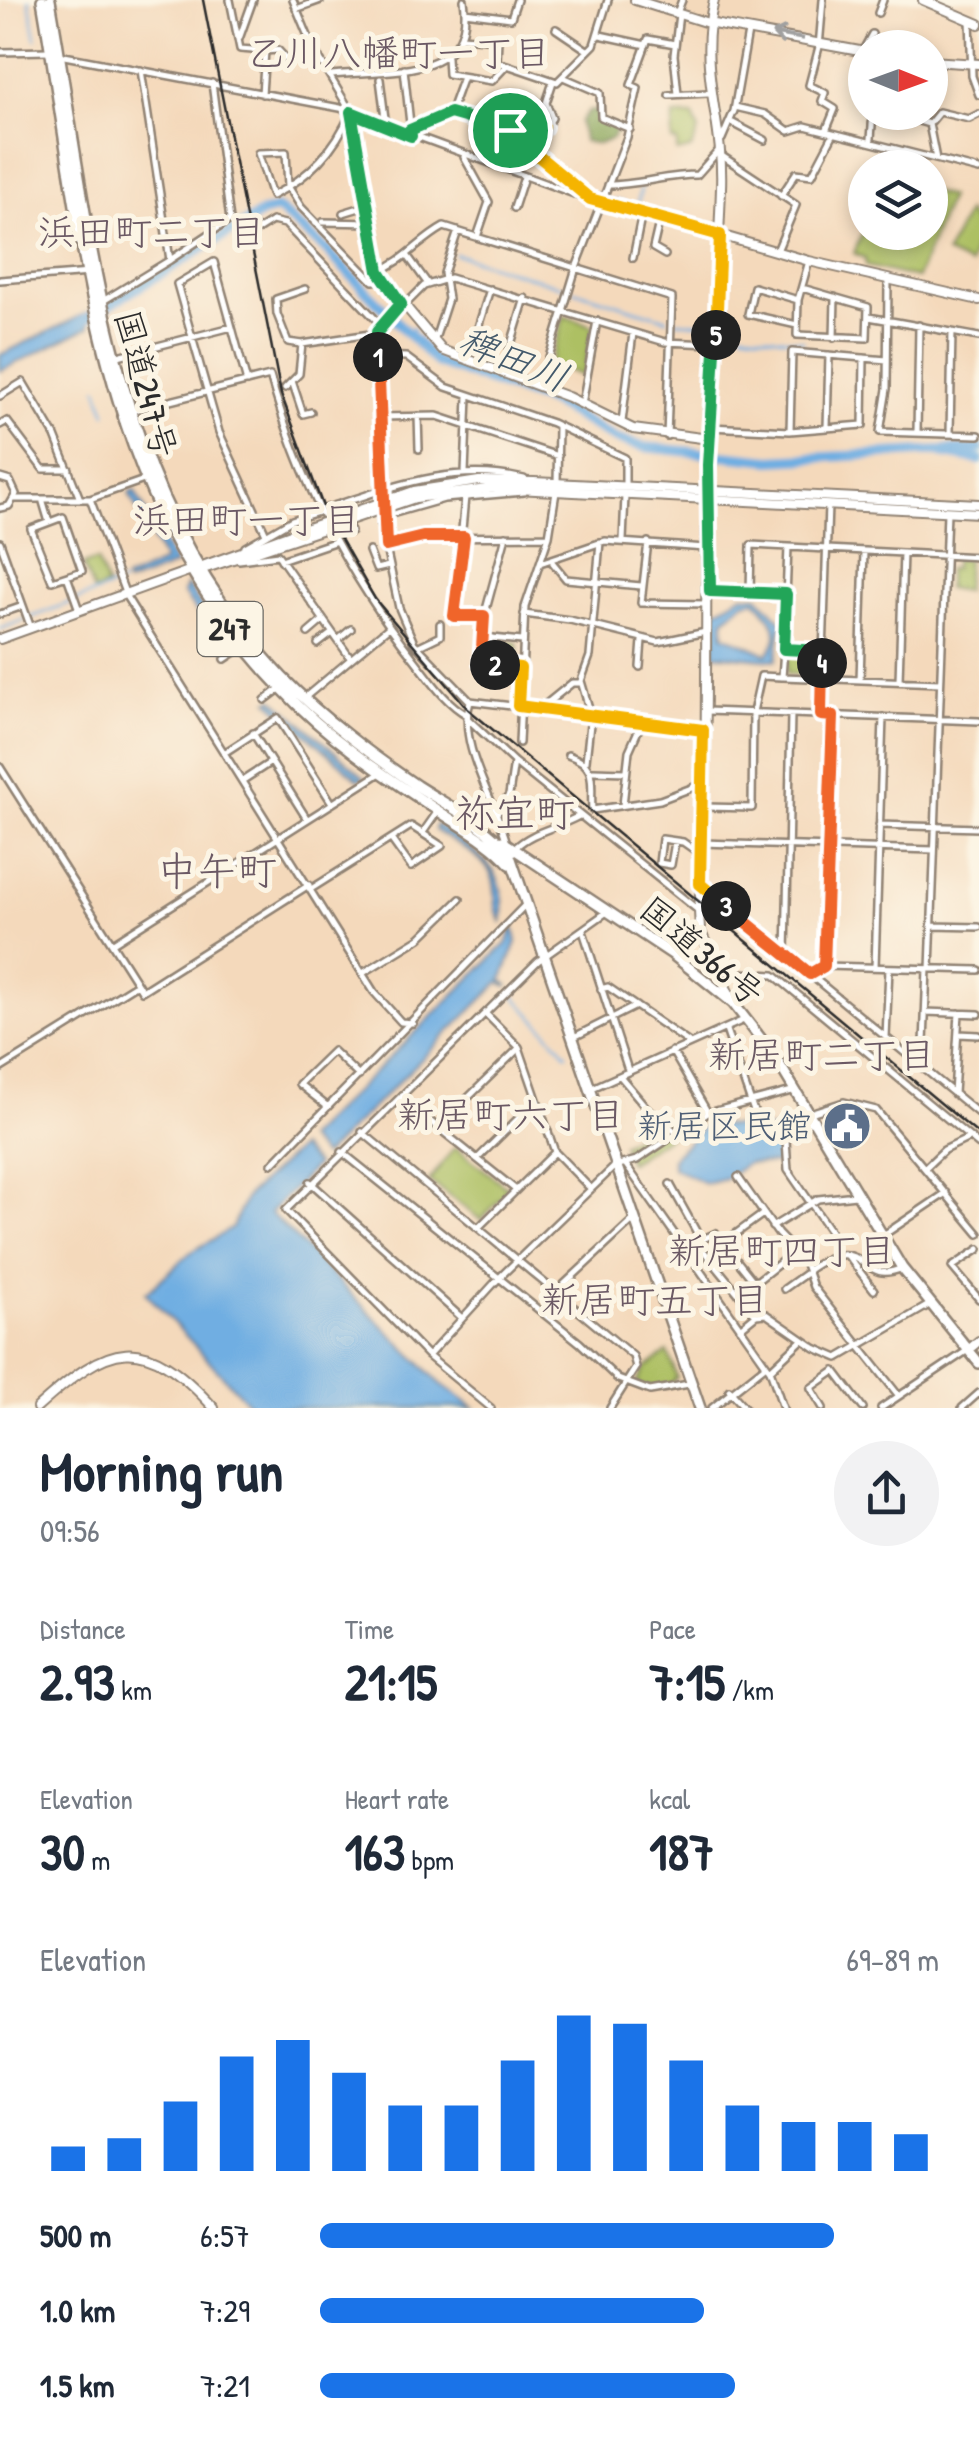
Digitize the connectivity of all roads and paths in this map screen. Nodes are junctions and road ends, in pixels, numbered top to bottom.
1 (42, 0) edge
2 (50, 0) edge
3 (230, 0) edge
4 (253, 0) edge
5 (293, 0) edge
6 (321, 0) edge
7 (464, 0) edge
8 (517, 0) edge
9 (608, 0) edge
10 (635, 0) edge
11 (682, 0) edge
12 (714, 0) edge
13 (823, 0) edge
14 (883, 0) edge
15 (923, 0) edge
16 (296, 9) junction
17 (466, 12) junction
18 (678, 13) junction
19 (878, 13) dead end
20 (974, 22) edge
21 (708, 23) junction
22 (556, 30) dead end
23 (748, 31) junction
24 (600, 35) junction
25 (462, 37) junction
26 (238, 41) junction
27 (819, 43) junction
28 (675, 44) junction
29 (646, 45) junction
30 (848, 49) edge
31 (587, 50) junction
32 (265, 51) junction
33 (0, 52) edge
34 (56, 54) junction
35 (447, 57) junction
36 (288, 61) dead end
37 (948, 62) edge
38 (975, 63) edge
39 (507, 65) junction
40 (404, 68) junction
41 (140, 70) junction
42 (332, 75) junction
43 (463, 77) junction
44 (563, 77) junction
45 (380, 79) dead end
46 (553, 82) junction
47 (212, 84) junction
48 (708, 93) junction
49 (262, 94) junction
50 (678, 94) junction
51 (670, 95) dead end
52 (979, 95) edge
53 (734, 107) junction
54 (351, 112) junction
55 (450, 113) junction
56 (948, 114) edge
57 (979, 114) edge
58 (731, 122) junction
59 (386, 126) junction
60 (544, 127) junction
61 (630, 129) junction
62 (871, 130) edge
63 (825, 132) junction
64 (411, 133) junction
65 (833, 135) junction
66 (870, 139) junction
67 (765, 140) dead end
68 (722, 148) junction
69 (906, 150) edge
70 (462, 155) junction
71 (948, 162) edge
72 (979, 170) edge
73 (524, 177) junction
74 (608, 185) junction
75 (288, 186) junction
76 (782, 196) junction
77 (590, 199) junction
78 (600, 200) junction
79 (368, 205) junction
80 (514, 208) dead end
81 (642, 213) junction
82 (343, 214) dead end
83 (660, 218) junction
84 (323, 222) dead end
85 (372, 223) junction
86 (458, 231) junction
87 (253, 233) dead end
88 (720, 235) junction
89 (478, 237) junction
90 (777, 250) junction
91 (407, 254) junction
92 (665, 255) dead end
93 (633, 258) dead end
94 (170, 260) junction
95 (810, 261) junction
96 (576, 268) junction
97 (94, 272) junction
98 (381, 275) junction
99 (444, 279) junction
100 (0, 280) edge
101 (888, 281) junction
102 (428, 284) junction
103 (490, 288) junction
104 (802, 288) junction
105 (305, 289) dead end
106 (525, 298) junction
107 (835, 298) junction
108 (798, 300) junction
109 (979, 300) edge
110 (101, 303) junction
111 (400, 306) junction
112 (562, 310) junction
113 (868, 317) junction
114 (886, 318) junction
115 (598, 320) junction
116 (103, 323) junction
117 (382, 323) junction
118 (797, 325) junction
119 (919, 325) junction
120 (232, 327) junction
121 (377, 332) junction
122 (634, 332) junction
123 (952, 332) junction
124 (979, 337) edge
125 (192, 338) junction
126 (834, 338) junction
127 (434, 342) junction
128 (670, 343) junction
129 (302, 344) junction
130 (716, 344) junction
131 (829, 355) junction
132 (378, 356) junction
133 (114, 357) junction
134 (864, 358) junction
135 (887, 360) junction
136 (467, 362) junction
137 (502, 374) junction
138 (292, 381) junction
139 (247, 382) junction
140 (540, 387) junction
141 (284, 388) dead end
142 (206, 392) junction
143 (468, 394) junction
144 (0, 396) edge
145 (582, 404) junction
146 (128, 412) junction
147 (418, 416) junction
148 (295, 417) dead end
149 (380, 417) junction
150 (621, 424) junction
151 (0, 425) edge
152 (558, 425) junction
153 (467, 426) junction
154 (710, 427) junction
155 (827, 428) junction
156 (790, 431) junction
157 (917, 431) junction
158 (950, 433) junction
159 (979, 435) edge
160 (667, 437) junction
161 (709, 441) junction
162 (418, 449) dead end
163 (558, 456) junction
164 (69, 469) junction
165 (465, 473) junction
166 (0, 478) edge
167 (139, 482) junction
168 (534, 482) junction
169 (556, 488) junction
170 (542, 490) junction
171 (625, 491) junction
172 (380, 493) junction
173 (414, 494) junction
174 (707, 496) junction
175 (465, 497) junction
176 (15, 499) junction
177 (80, 499) junction
178 (90, 499) junction
179 (43, 502) junction
180 (341, 504) junction
181 (979, 504) edge
182 (828, 506) junction
183 (0, 508) edge
184 (327, 508) dead end
185 (947, 511) junction
186 (318, 512) junction
187 (979, 514) edge
188 (381, 517) junction
189 (49, 522) junction
190 (351, 532) dead end
191 (266, 534) junction
192 (506, 536) junction
193 (550, 536) junction
194 (464, 537) junction
195 (623, 540) junction
196 (0, 542) edge
197 (334, 542) junction
198 (600, 542) junction
199 (648, 542) junction
200 (386, 546) junction
201 (788, 547) junction
202 (709, 548) junction
203 (826, 549) junction
204 (864, 551) junction
205 (368, 552) dead end
206 (904, 552) junction
207 (945, 555) junction
208 (979, 557) edge
209 (236, 558) junction
210 (282, 560) junction
211 (552, 563) junction
212 (540, 564) junction
213 (388, 566) junction
214 (191, 572) junction
215 (67, 576) junction
216 (598, 583) junction
217 (641, 586) junction
218 (124, 588) junction
219 (710, 591) junction
220 (750, 592) junction
221 (786, 594) junction
222 (77, 604) junction
223 (710, 604) junction
224 (23, 606) junction
225 (0, 614) edge
226 (524, 614) junction
227 (484, 616) junction
228 (29, 622) junction
229 (322, 622) junction
230 (440, 624) dead end
231 (389, 626) junction
232 (592, 628) junction
233 (351, 629) dead end
234 (708, 632) junction
235 (308, 633) dead end
236 (331, 634) junction
237 (483, 636) junction
238 (0, 639) edge
239 (642, 640) junction
240 (336, 641) junction
241 (522, 641) junction
242 (318, 644) dead end
243 (417, 646) junction
244 (240, 649) junction
245 (784, 649) junction
246 (822, 651) junction
247 (225, 659) dead end
248 (350, 659) junction
249 (640, 667) dead end
250 (520, 668) junction
251 (782, 677) junction
252 (822, 678) junction
253 (860, 680) junction
254 (581, 682) junction
255 (899, 682) junction
256 (940, 683) junction
257 (277, 691) junction
258 (264, 700) dead end
259 (470, 701) junction
260 (301, 702) junction
261 (518, 706) junction
262 (540, 709) junction
263 (704, 711) junction
264 (753, 712) junction
265 (790, 714) junction
266 (591, 715) junction
267 (821, 715) junction
268 (833, 716) junction
269 (467, 717) junction
270 (883, 717) junction
271 (938, 719) junction
272 (979, 721) edge
273 (642, 722) junction
274 (703, 730) junction
275 (253, 734) junction
276 (519, 744) dead end
277 (224, 753) junction
278 (568, 754) dead end
279 (586, 761) junction
280 (271, 762) junction
281 (514, 762) junction
282 (0, 767) edge
283 (384, 768) junction
284 (593, 771) junction
285 (626, 772) junction
286 (242, 781) junction
287 (702, 784) junction
288 (332, 803) junction
289 (623, 805) junction
290 (702, 807) junction
291 (497, 813) junction
292 (435, 815) junction
293 (579, 816) junction
294 (307, 819) junction
295 (880, 825) junction
296 (935, 827) junction
297 (979, 828) edge
298 (424, 831) junction
299 (278, 838) junction
300 (488, 838) junction
301 (391, 839) junction
302 (675, 842) junction
303 (701, 843) junction
304 (786, 846) junction
305 (828, 847) junction
306 (510, 848) junction
307 (878, 849) junction
308 (934, 850) junction
309 (700, 854) junction
310 (514, 870) junction
311 (700, 884) junction
312 (310, 887) junction
313 (460, 899) dead end
314 (526, 904) junction
315 (609, 910) junction
316 (698, 911) junction
317 (931, 926) junction
318 (979, 927) edge
319 (583, 931) junction
320 (112, 944) junction
321 (786, 955) junction
322 (544, 958) junction
323 (824, 966) junction
324 (875, 968) junction
325 (889, 968) junction
326 (929, 968) junction
327 (718, 970) junction
328 (979, 970) edge
329 (364, 973) junction
330 (810, 974) junction
331 (701, 977) junction
332 (137, 984) junction
333 (601, 989) junction
334 (733, 1003) junction
335 (636, 1006) junction
336 (925, 1012) junction
337 (960, 1013) junction
338 (979, 1014) edge
339 (487, 1015) junction
340 (746, 1019) junction
341 (611, 1020) junction
342 (414, 1022) junction
343 (726, 1030) junction
344 (958, 1034) junction
345 (979, 1035) edge
346 (572, 1038) junction
347 (886, 1038) junction
348 (688, 1042) junction
349 (519, 1047) junction
350 (671, 1050) junction
351 (923, 1068) junction
352 (0, 1069) edge
353 (628, 1070) junction
354 (359, 1076) junction
355 (620, 1076) junction
356 (589, 1089) junction
357 (796, 1090) junction
358 (954, 1094) junction
359 (401, 1098) junction
360 (537, 1100) junction
361 (752, 1102) junction
362 (328, 1107) junction
363 (708, 1113) junction
364 (979, 1114) edge
365 (812, 1117) junction
366 (786, 1126) junction
367 (438, 1127) junction
368 (362, 1132) junction
369 (677, 1133) junction
370 (970, 1138) junction
371 (979, 1145) edge
372 (340, 1152) junction
373 (555, 1152) junction
374 (477, 1159) junction
375 (272, 1164) dead end
376 (620, 1165) junction
377 (925, 1168) junction
378 (738, 1177) dead end
379 (310, 1182) junction
380 (670, 1184) dead end
381 (590, 1188) junction
382 (516, 1190) junction
383 (946, 1193) junction
384 (858, 1195) junction
385 (810, 1202) junction
386 (763, 1214) junction
387 (633, 1220) junction
388 (479, 1227) junction
389 (772, 1227) junction
390 (830, 1231) dead end
391 (979, 1234) edge
392 (882, 1236) junction
393 (699, 1242) junction
394 (723, 1243) junction
395 (979, 1249) edge
396 (686, 1251) junction
397 (795, 1252) junction
398 (845, 1252) junction
399 (518, 1259) junction
400 (902, 1268) junction
401 (808, 1271) junction
402 (499, 1278) junction
403 (755, 1283) junction
404 (784, 1289) dead end
405 (558, 1290) junction
406 (874, 1290) dead end
407 (739, 1295) junction
408 (979, 1299) edge
409 (929, 1305) junction
410 (756, 1315) junction
411 (462, 1318) junction
412 (740, 1328) junction
413 (802, 1340) junction
414 (979, 1341) edge
415 (859, 1346) junction
416 (968, 1350) junction
417 (428, 1356) junction
418 (979, 1363) edge
419 (768, 1368) junction
420 (626, 1383) junction
421 (689, 1384) junction
422 (729, 1390) junction
423 (979, 1393) edge
424 (899, 1396) junction
425 (37, 1408) edge
426 (214, 1408) edge
427 (491, 1408) edge
428 (610, 1408) edge
429 (700, 1408) edge
430 (712, 1408) edge
431 (745, 1408) edge
432 (782, 1408) edge
433 (823, 1408) edge
434 (864, 1408) edge
435 (880, 1408) edge
436 (962, 1408) edge

1 - 34 highway, 国道247号 / 247
2 - 34 highway, 国道247号 / 247
3 - 26 street
4 - 26 street
5 - 16 street
6 - 16 street
7 - 17 street
8 - 17 street
9 - 24 street
10 - 18 street
11 - 18 street
12 - 21 street
13 - 27 street
14 - 19 street
15 - 20 street
16 - 42 street
17 - 25 street
18 - 21 street
18 - 28 street
20 - 38 street
21 - 23 street
21 - 48 street
22 - 31 street
27 -> 23 street
23 - 53 street
24 - 29 street
24 - 31 street
25 - 35 street
25 - 39 street
26 - 32 street
27 - 30 street
27 - 63 street
28 - 29 street
28 - 50 street
29 - 61 street
31 - 44 street
32 - 36 street
32 - 49 street
33 - 34 street
34 - 41 street
34 - 97 highway, 国道247号 / 247
35 - 40 street
35 - 43 street
37 - 38 street
38 - 52 street
39 - 43 street
39 - 46 street
40 - 42 street
40 - 64 street
41 - 47 street
41 - 94 street
42 - 54 street
43 - 55 street
44 - 46 street
44 - 61 street
45 - 59 street
46 - 60 street
47 - 49 street
47 - 94 street
48 - 50 street
48 - 68 street
49 - 54 street
50 - 51 street
53 - 58 street
53 - 63 street
54 - 59 street
54 - 75 street
54 - 79 street
55 - 60 street
55 - 64 street
56 - 57 street
58 - 67 street
58 - 68 street
59 - 64 street
60 - 77 street
61 - 74 street
62 - 66 street
63 - 65 street
64 - 70 street
65 - 66 street
65 - 76 street
66 - 69 street
68 - 74 street
68 - 76 street
68 - 88 street
70 - 73 street
70 - 89 street
71 - 72 street
73 - 77 street
73 - 80 street
74 - 78 street
75 - 75 street
75 - 98 street
76 - 90 street
77 - 78 street
78 - 81 street
78 - 96 street
79 - 82 street
79 - 85 street
81 - 83 street
81 - 93 street
83 - 88 street
83 - 92 street
84 - 85 street
85 - 98 street
86 - 89 street
86 - 91 street
86 - 99 street
87 - 117 street
88 - 90 street
88 - 130 street
89 - 96 street
90 - 95 street
91 - 98 street
91 - 102 street
94 - 110 street
95 - 101 street
95 - 104 street
96 - 112 street
96 - 128 street
97 - 100 street
97 - 110 highway, 国道247号 / 247
98 - 111 street
99 - 102 street
99 - 103 street
99 - 127 street
101 - 109 street
101 - 114 street
102 - 111 street
103 - 106 street
103 - 136 street
104 - 107 street
104 - 108 street
105 - 129 street
106 - 112 street
106 - 137 street
107 - 113 street
107 - 126 street
108 - 118 street
108 - 118 street
110 - 116 highway, 国道247号 / 247
111 - 117 street
111 - 127 street
112 - 115 street
112 - 140 street
113 - 114 street
113 - 126 street
114 - 119 street
114 - 135 street
115 - 122 street
115 - 145 street
116 - 133 highway, 国道247号 / 247
116 - 167 highway, 国道247号 / 247
117 - 121 street
118 - 126 street
119 - 123 street
119 - 157 street
120 - 125 street
120 - 125 street
120 - 139 street
121 - 129 street
121 - 132 street
122 - 128 street
122 - 150 street
123 - 124 street
123 - 158 street
125 - 133 street
125 - 142 street
127 - 136 street
128 - 130 street
128 - 160 street
129 - 138 street
130 - 154 street
131 - 134 street
131 - 155 street
131 - 156 street
132 - 143 street
132 - 149 street
133 - 146 highway, 国道247号 / 247
134 - 135 street
134 - 155 street
135 - 157 street
136 - 137 street
137 - 140 street
138 - 141 street
138 - 148 street
139 - 142 street
139 - 186 street
140 - 145 street
142 - 146 street
142 - 191 street
143 - 152 street
143 - 153 street
144 - 164 street
145 - 150 street
146 - 214 highway, 国道247号 / 247
147 - 149 street
147 - 153 street
147 - 162 street
149 - 172 street
150 - 160 street
151 - 164 street
152 - 163 street
152 - 171 street
153 - 163 street
153 - 165 street
154 - 156 street
154 - 161 street
155 - 156 street
157 - 158 street
158 - 159 street
160 - 161 street
161 - 174 street
163 - 169 street
164 - 177 street
165 - 168 street
165 - 172 street
166 - 176 street
167 - 178 street
167 - 214 highway, 国道247号 / 247
168 - 169 street
168 - 173 street
169 - 170 street
169 - 171 street
169 - 193 street
170 - 173 street
170 - 175 street
171 - 174 street
171 - 195 street
172 - 180 street
172 - 188 street
173 - 209 street, bridge
174 - 181 street
174 - 182 street
174 - 202 street
175 - 188 street
175 - 194 street
176 - 179 street
176 - 183 street
177 - 178 street
177 - 179 street
178 - 218 street
179 - 189 street
180 - 184 street
180 - 190 street
182 - 185 street
182 - 203 street
185 - 187 street
185 - 207 street
186 - 191 street
186 - 197 street
188 - 200 street
189 - 215 street
189 - 215 street
191 - 209 street
192 - 193 street
192 - 194 street
192 - 227 street
193 - 212 street
194 - 200 street
194 - 227 street
195 - 198 street
195 - 199 street
196 - 224 street
197 - 210 street
197 - 231 street
198 - 211 street
198 - 216 street
199 - 202 street
199 - 217 street
200 - 213 street
201 - 203 street
201 - 220 street
201 - 221 street
202 - 219 street
203 - 204 street
203 - 246 street
204 - 206 street
204 - 253 street
205 - 213 street
206 - 207 street
206 - 255 street
207 - 208 street
207 - 256 street
209 - 210 street
209 - 214 street
210 - 229 street
211 - 212 street
211 - 216 street
212 - 226 street
213 - 243 street
214 - 218 street
214 - 244 highway, 国道247号 / 247
214 - 260 highway, 国道247号 / 247
215 - 222 street
216 - 217 street
216 - 232 street
217 - 223 street
218 - 222 street
218 - 277 street
219 - 220 street
219 - 223 street
220 - 221 street
221 - 245 street
222 - 228 street
223 - 234 street
224 - 225 street
224 - 228 street
226 - 232 street
226 - 241 street
227 - 237 street
228 - 238 street
229 - 235 street
229 - 236 street
230 - 243 street
231 - 248 street
231 - 269 street
232 - 239 street
232 - 254 street
233 - 240 street
234 - 239 street
234 - 263 street
236 - 240 street
236 - 242 street
237 - 241 street
237 - 250 street
239 - 249 street
240 - 248 street
241 - 250 street
243 - 259 street
244 - 247 street
244 - 257 highway, 国道247号 / 247
245 - 246 street
245 - 251 street
246 - 252 street
248 - 260 street
250 - 261 street
251 - 252 street
251 - 264 street
252 - 253 street
252 - 267 street
253 - 255 street
254 - 262 street
254 - 266 street
255 - 256 street
256 - 271 street
257 - 258 street
257 - 260 highway, 国道247号 / 247
259 - 261 street
259 - 269 street
260 - 283 highway, 国道247号 / 247
261 - 262 street
261 - 276 street
262 - 266 street
263 - 264 street
263 - 274 street
264 - 265 street
264 - 290 street
265 - 267 street
265 - 304 street
266 - 273 street
266 - 279 street
267 - 268 street
268 - 270 street
268 - 305 street
269 - 281 street
269 - 291 street
270 - 271 street
270 - 295 street
271 - 272 street
271 - 296 street
273 - 274 street
273 - 285 street
274 - 287 street
275 - 277 street
275 - 280 street
275 - 288 street
277 - 286 street
278 - 279 street
279 - 284 street
280 - 286 street
280 - 294 street
281 - 291 street
281 - 293 street
282 - 320 street
283 - 288 street
283 - 292 highway, 国道247号 / 247
283 - 300 highway, 国道247号 / 247
284 - 285 street
284 - 289 street
285 - 289 street
286 - 299 street
287 - 289 street
287 - 290 street
288 - 294 street
290 - 303 street
291 - 306 street
292 - 298 street
292 - 300 highway, 国道247号 / 247
293 - 306 street
293 - 316 street
294 - 299 street
295 - 296 street
295 - 307 street
296 - 297 street
296 - 308 street
298 - 301 street
298 - 301 street
299 - 312 street
299 - 320 street
300 - 306 highway, 国道366号
300 - 310 highway, 国道247号 / 247
301 - 312 street
302 - 302 street
302 - 309 street
303 - 304 street
303 - 309 street
304 - 305 street
304 - 321 street
305 - 307 street
305 - 323 street
306 - 310 highway, 国道247号 / 247
306 - 315 highway, 国道366号
307 - 308 street
307 - 324 street
308 - 317 street
309 - 311 street
310 - 314 highway, 国道247号 / 247
311 - 316 street
311 - 321 street
312 - 329 street
312 - 332 street
313 - 329 street
314 - 322 highway, 国道247号 / 247
314 - 342 street
315 - 319 street
315 - 331 highway, 国道366号
316 - 327 street
317 - 318 street
317 - 326 street
319 - 322 street
319 - 333 street
320 - 332 street
321 - 330 street
322 - 339 street
322 - 346 highway, 国道247号 / 247
323 - 324 street
323 - 330 street
324 - 325 street
325 - 326 street
325 - 347 street
326 - 328 street
326 - 336 street
327 - 331 street
327 - 334 street
327 - 370 street
329 - 342 street
330 - 347 street
331 - 334 highway, 国道366号
332 - 352 street
333 - 335 street
333 - 341 street
334 - 340 highway, 国道366号
335 - 341 street
335 - 348 street
336 - 337 street
336 - 351 street
337 - 338 street
337 - 344 street
339 - 349 street
339 - 359 street
340 - 343 street
340 - 357 highway, 国道366号
341 - 346 street
341 - 353 street
342 - 354 street
343 - 348 street
343 - 361 street
344 - 345 street
344 - 358 street
346 - 356 highway, 国道247号 / 247
347 - 351 street
348 - 350 street
349 - 360 street
349 - 367 street
350 - 353 street
350 - 363 street
351 - 358 street
353 - 355 street
354 - 362 street
354 - 362 street
355 - 356 street
355 - 369 street
356 - 376 highway, 国道247号 / 247
357 - 361 street
357 - 365 highway, 国道366号
358 - 364 street
359 - 367 street
359 - 368 street
360 - 373 street
360 - 374 street
361 - 363 street
361 - 366 street
362 - 375 street
363 - 369 street
365 - 366 street
365 - 377 street
365 - 384 highway, 国道366号
366 - 385 street
367 - 374 street
368 - 372 street
368 - 388 street
369 - 376 street
370 - 371 street
370 - 377 street
372 - 379 street
372 - 402 street
373 - 381 street
373 - 382 street
374 - 382 street
376 - 381 street
376 - 387 highway, 国道247号 / 247
376 - 396 street
377 - 383 street
378 - 386 street
379 - 411 street
379 - 417 street
380 - 393 street
381 - 399 street
382 - 388 street
383 - 391 street
383 - 392 street
384 - 385 street
384 - 392 highway, 国道366号
385 - 389 street
385 - 390 street
386 - 389 street
386 - 394 street
387 - 405 street
387 - 421 highway, 国道247号 / 247
388 - 399 street
389 - 397 street
392 - 400 highway, 国道366号
393 - 394 street
393 - 396 street
393 - 407 street
394 - 403 street
395 - 408 street
396 - 412 street
397 - 401 street
397 - 403 street
398 - 400 street
398 - 401 street
398 - 406 street
399 - 402 street
399 - 405 street
400 - 409 highway, 国道366号
401 - 404 street
401 - 415 street
402 - 411 street
402 - 420 street
403 - 407 street
405 - 420 street
407 - 410 street
409 - 415 street
409 - 416 highway, 国道366号
410 - 412 street
410 - 413 street
411 - 417 street
412 - 419 street
413 - 415 street
413 - 419 street
414 - 416 street
415 - 424 street
416 - 418 highway, 国道366号
416 - 424 street
417 - 427 street
419 - 422 street
419 - 432 street
420 - 421 street
420 - 428 street
421 - 429 highway, 国道247号 / 247
422 - 430 street
422 - 431 street
423 - 436 street
424 - 435 street
425 - 426 street
433 - 434 street

